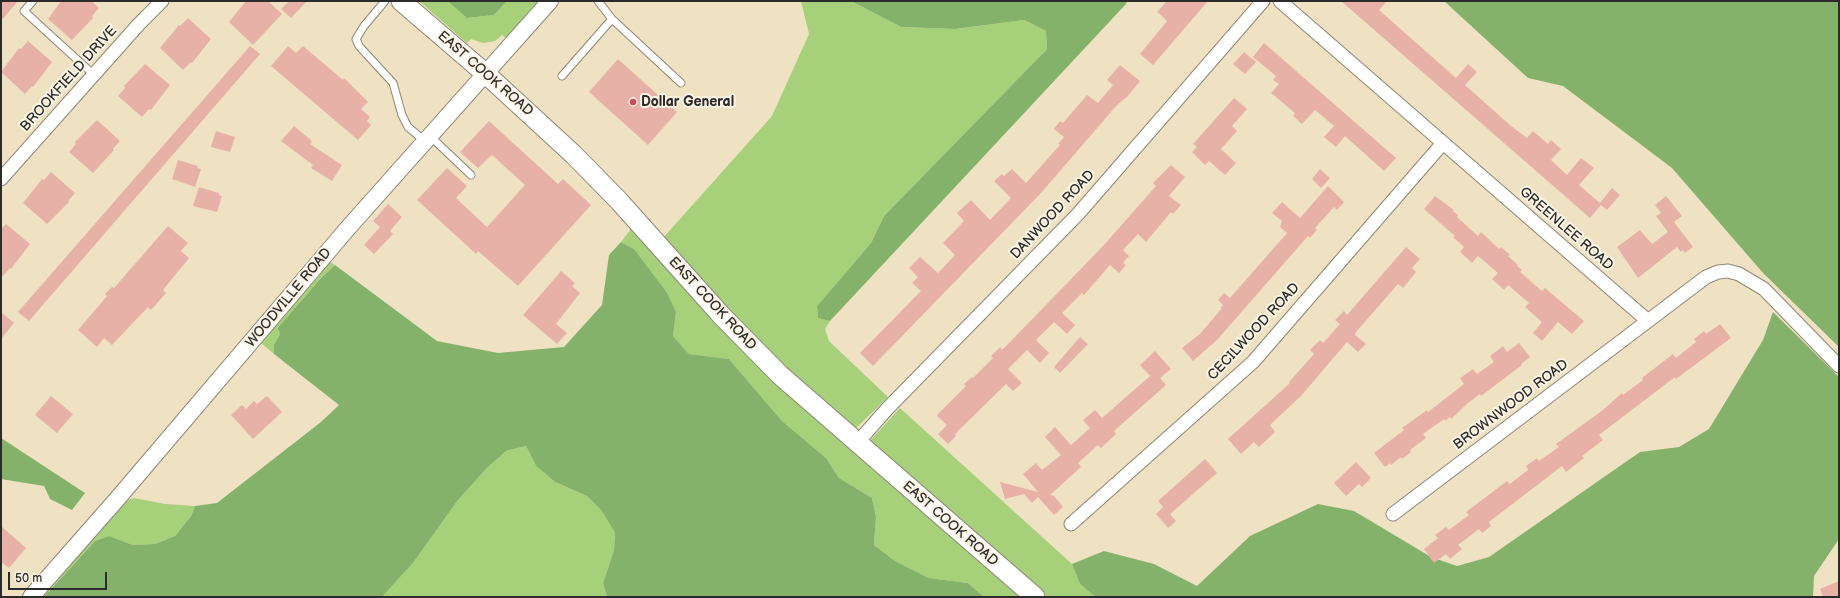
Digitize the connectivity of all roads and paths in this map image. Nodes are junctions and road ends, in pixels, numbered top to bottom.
1 (33, 1) edge
2 (162, 1) edge
3 (385, 1) edge
4 (401, 1) edge
5 (550, 1) edge
6 (598, 1) edge
7 (1263, 1) edge
8 (1280, 1) edge
9 (612, 19) junction
10 (486, 74) junction
11 (94, 75) junction
12 (562, 76) dead end
13 (681, 83) dead end
14 (428, 140) junction
15 (1443, 143) junction
16 (471, 175) dead end
17 (1, 179) edge
18 (1648, 321) junction
19 (1839, 366) edge
20 (857, 443) junction
21 (1393, 514) dead end
22 (1071, 524) dead end
23 (31, 597) edge
24 (1034, 597) edge

1 - 11 lane
2 - 11 street, BROOKFIELD DRIVE
3 - 14 lane
4 - 10 main road, EAST COOK ROAD
5 - 10 street, WOODVILLE ROAD
6 - 9 lane
7 - 20 street, DANWOOD ROAD
8 - 15 street, GREENLEE ROAD
9 - 12 lane
9 - 13 lane
10 - 14 street, WOODVILLE ROAD
10 - 20 main road, EAST COOK ROAD
11 - 17 street, BROOKFIELD DRIVE
14 - 16 lane
14 - 23 street, WOODVILLE ROAD
15 - 18 street, GREENLEE ROAD
15 - 22 street, CECILWOOD ROAD
18 - 19 street
18 - 21 street, BROWNWOOD ROAD
20 - 24 main road, EAST COOK ROAD

